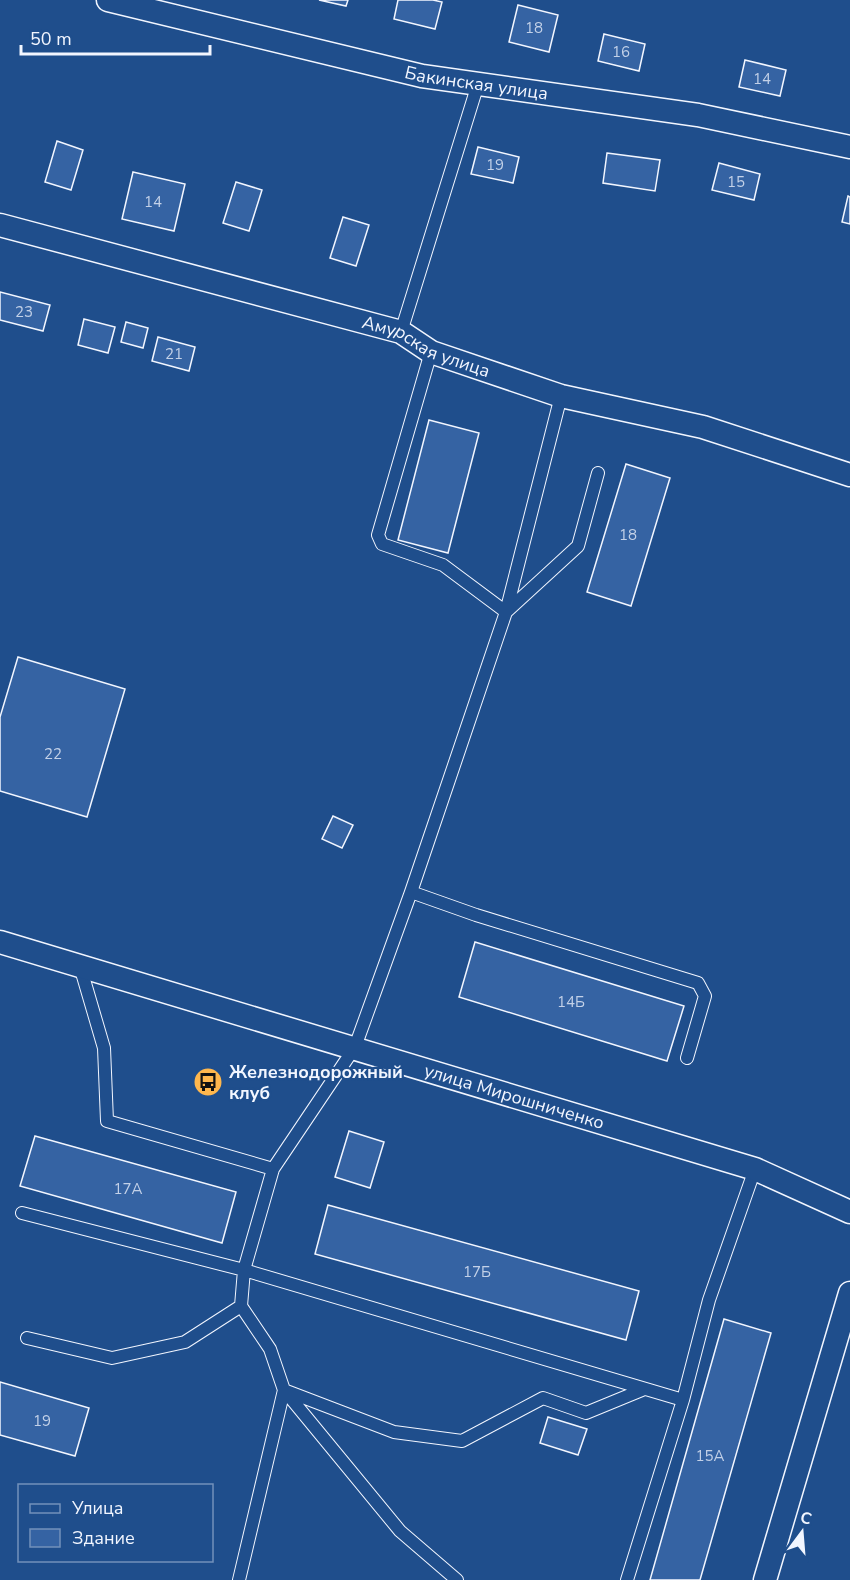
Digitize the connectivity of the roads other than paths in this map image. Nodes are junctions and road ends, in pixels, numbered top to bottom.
1 (108, 0) edge
2 (478, 84) junction
3 (850, 147) edge
4 (0, 225) edge
5 (400, 332) junction
6 (431, 352) junction
7 (561, 396) junction
8 (598, 473) dead end
9 (850, 475) edge
10 (506, 612) junction
11 (411, 892) junction
12 (0, 942) edge
13 (80, 966) junction
14 (355, 1047) junction
15 (687, 1058) dead end
16 (755, 1168) junction
17 (273, 1169) junction
18 (22, 1212) dead end
19 (850, 1212) edge
20 (244, 1270) junction
21 (850, 1293) edge
22 (241, 1306) junction
23 (27, 1338) dead end
24 (284, 1390) junction
25 (642, 1390) junction
26 (683, 1400) junction
27 (239, 1580) edge
28 (457, 1580) edge
29 (627, 1580) edge
30 (765, 1580) edge

1 - 2 street, Бакинская улица
2 - 3 street, Бакинская улица
2 - 5 lane
4 - 5 street, Амурская улица
5 - 6 street, Амурская улица
6 - 7 street, Амурская улица
6 - 10 lane
7 - 9 street, Амурская улица
7 - 10 lane
8 - 10 lane
10 - 11 lane
11 - 14 lane
11 - 15 lane
12 - 13 street, улица Мирошниченко
13 - 14 street, улица Мирошниченко
13 - 17 lane
14 - 16 street, улица Мирошниченко
14 - 17 lane
16 - 19 street, улица Мирошниченко
16 - 26 lane
17 - 20 lane
18 - 20 lane
20 - 22 lane
20 - 25 lane
21 - 30 street
22 - 23 lane
22 - 24 lane
24 - 25 lane
24 - 27 lane
24 - 28 lane
25 - 26 lane
26 - 29 lane

